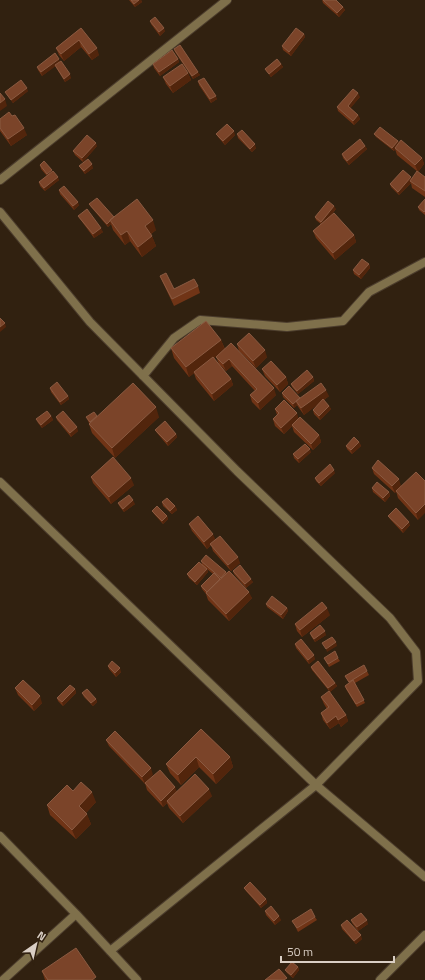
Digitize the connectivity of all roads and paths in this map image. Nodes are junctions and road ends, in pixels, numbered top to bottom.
1 (227, 0) edge
2 (0, 180) edge
3 (0, 212) edge
4 (425, 262) edge
5 (143, 376) junction
6 (0, 482) edge
7 (316, 785) junction
8 (0, 836) edge
9 (425, 877) edge
10 (76, 914) junction
11 (425, 935) edge
12 (110, 951) junction
13 (3, 980) edge
14 (137, 980) edge
15 (380, 980) edge

1 - 2 street
3 - 5 street
4 - 5 street
5 - 7 street
6 - 7 street
7 - 9 street
7 - 12 street
8 - 10 street
10 - 12 street
10 - 13 street
11 - 15 street
12 - 14 street

